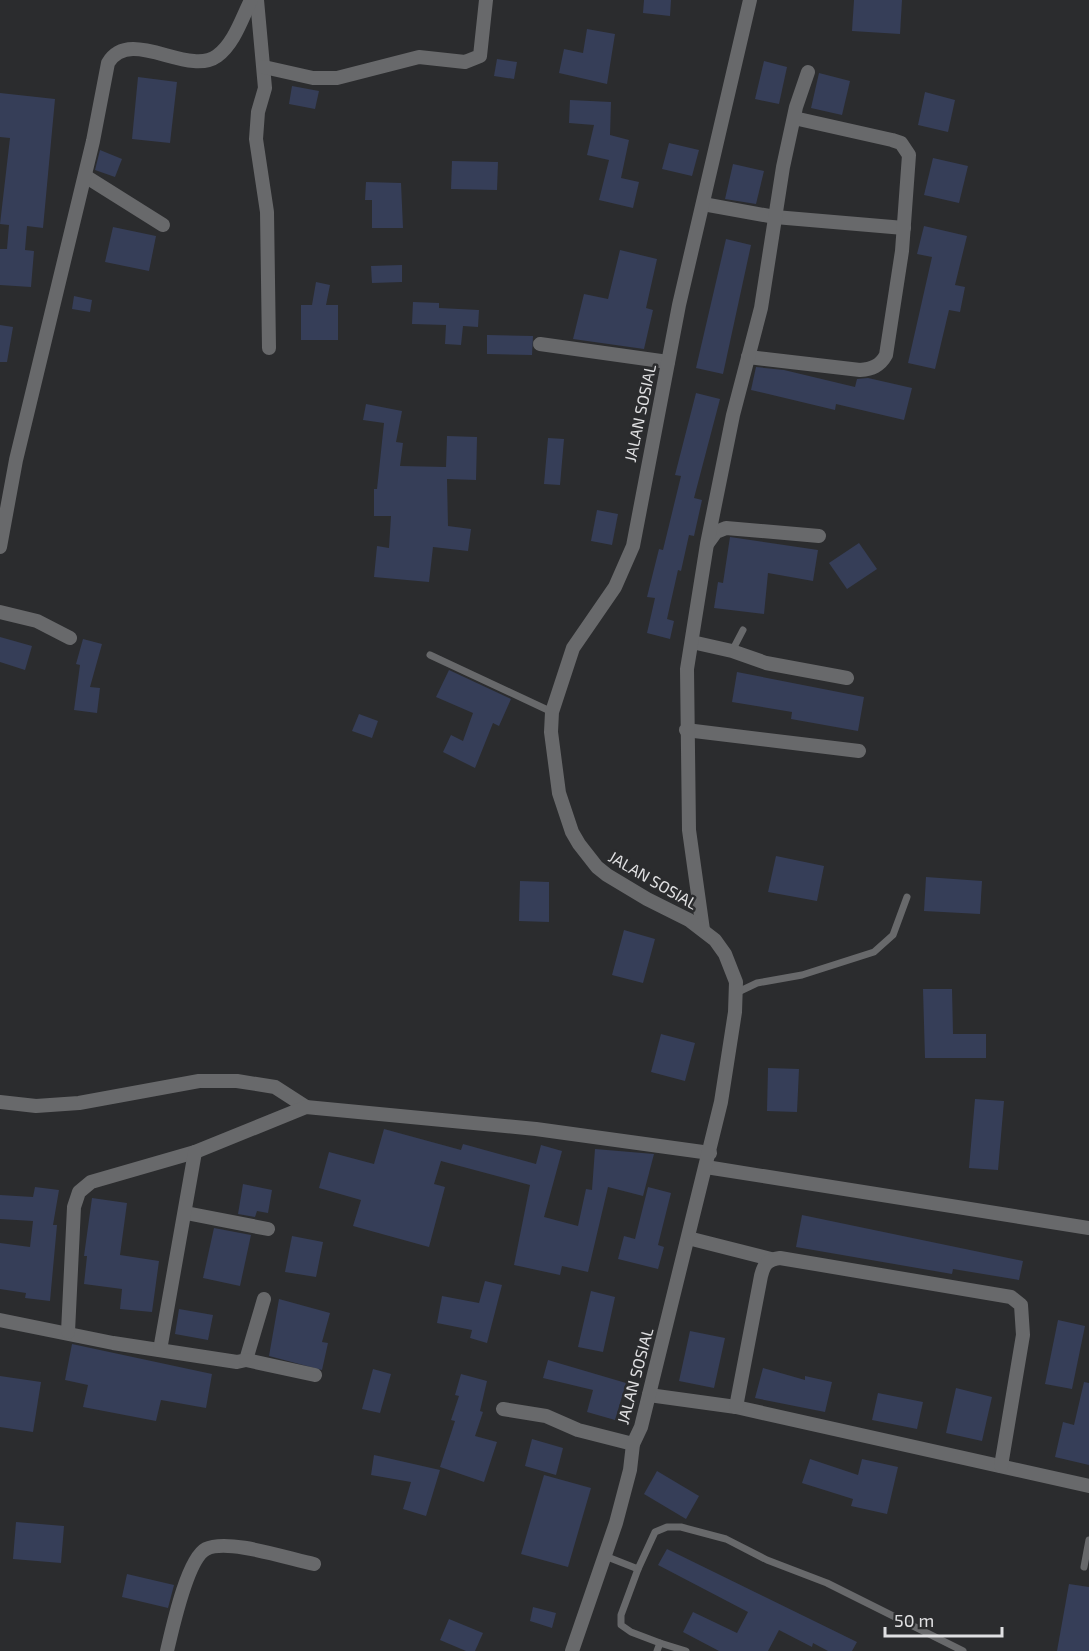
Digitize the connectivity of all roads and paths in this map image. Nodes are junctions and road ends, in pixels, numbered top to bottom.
1 (251, 0) edge
2 (256, 0) edge
3 (486, 0) edge
4 (750, 0) edge
5 (264, 67) junction
6 (808, 72) dead end
7 (794, 118) junction
8 (85, 176) junction
9 (703, 204) junction
10 (775, 216) junction
11 (163, 225) dead end
12 (904, 228) junction
13 (540, 344) dead end
14 (269, 348) dead end
15 (748, 357) junction
16 (668, 362) junction
17 (819, 536) dead end
18 (707, 544) junction
19 (0, 547) edge
20 (0, 612) edge
21 (743, 630) dead end
22 (70, 638) dead end
23 (692, 642) junction
24 (732, 651) junction
25 (430, 655) dead end
26 (847, 678) dead end
27 (552, 712) junction
28 (686, 730) junction
29 (859, 751) dead end
30 (907, 897) dead end
31 (703, 930) junction
32 (736, 993) junction
33 (0, 1102) edge
34 (306, 1107) junction
35 (195, 1152) junction
36 (708, 1160) junction
37 (186, 1213) junction
38 (268, 1228) dead end
39 (1089, 1228) edge
40 (688, 1238) junction
41 (771, 1259) junction
42 (264, 1299) dead end
43 (0, 1320) edge
44 (68, 1332) junction
45 (160, 1350) junction
46 (246, 1360) junction
47 (315, 1375) dead end
48 (648, 1395) junction
49 (736, 1407) junction
50 (503, 1409) dead end
51 (633, 1444) junction
52 (1001, 1466) junction
53 (1089, 1486) edge
54 (1089, 1540) edge
55 (605, 1556) junction
56 (314, 1564) dead end
57 (1084, 1567) dead end
58 (638, 1569) junction
59 (660, 1643) junction
60 (167, 1651) edge
61 (572, 1651) edge
62 (657, 1651) edge
63 (686, 1651) edge
64 (963, 1651) edge

1 - 8 street
2 - 5 street
3 - 5 street
4 - 9 street, JALAN SOSIAL
5 - 14 street
6 - 7 street
7 - 10 street
7 - 12 street
8 - 11 street
8 - 19 street
9 - 10 street
9 - 16 street, JALAN SOSIAL
10 - 12 street
10 - 15 street
12 - 15 street
13 - 16 street
15 - 18 street
16 - 27 street, JALAN SOSIAL
17 - 18 street
18 - 23 street
20 - 22 street
21 - 24 lane
23 - 24 street
23 - 28 street
24 - 26 street
25 - 27 lane
27 - 31 street, JALAN SOSIAL
28 - 29 street
28 - 31 street
30 - 32 lane
31 - 32 street, JALAN SOSIAL
32 - 36 street, JALAN SOSIAL
33 - 34 street
34 - 35 street
34 - 36 street
35 - 37 street
35 - 44 street
36 - 39 street
36 - 40 street, JALAN SOSIAL
37 - 38 street
37 - 45 street
40 - 41 street
40 - 48 street, JALAN SOSIAL
41 - 49 street
41 - 52 street
42 - 46 street
43 - 44 street
44 - 45 street
45 - 46 street
46 - 47 street
48 - 49 street
48 - 51 street, JALAN SOSIAL
49 - 52 street
50 - 51 street
51 - 55 street, JALAN SOSIAL
52 - 53 street
54 - 57 lane
55 - 58 lane
55 - 61 street, JALAN SOSIAL
56 - 60 street
58 - 59 lane
58 - 64 lane
59 - 62 lane
59 - 63 lane

